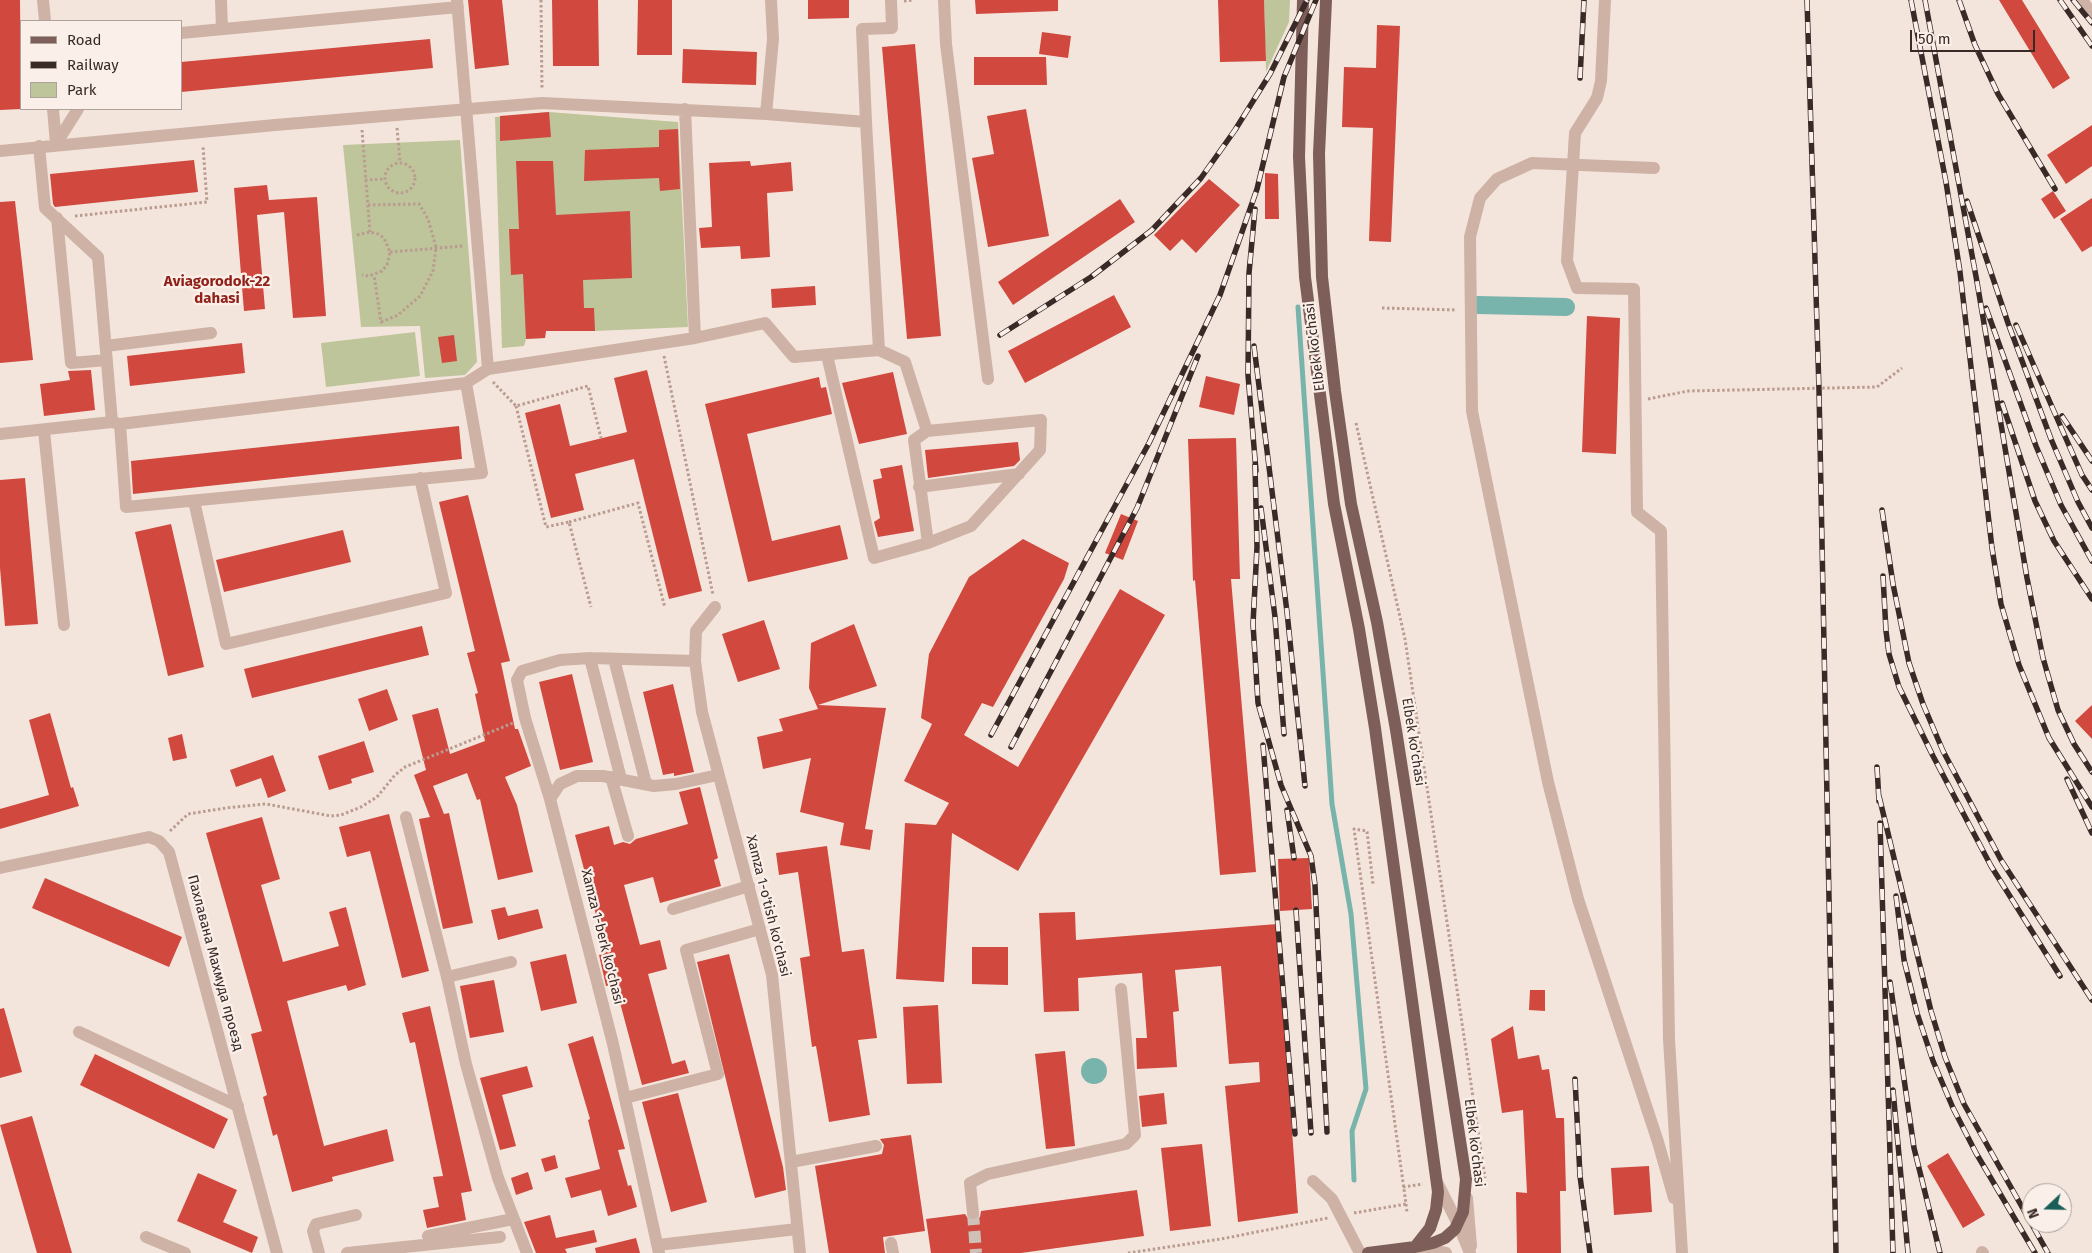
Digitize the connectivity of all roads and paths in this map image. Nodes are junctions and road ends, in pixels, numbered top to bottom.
1 (43, 0) edge
2 (221, 0) edge
3 (541, 0) edge
4 (771, 0) edge
5 (891, 0) edge
6 (944, 0) edge
7 (1303, 0) edge
8 (1326, 0) edge
9 (1605, 0) edge
10 (2082, 0) edge
11 (457, 4) edge
12 (2092, 14) edge
13 (45, 20) edge
14 (222, 29) junction
15 (182, 33) edge
16 (542, 103) junction
17 (466, 108) junction
18 (53, 110) edge
19 (77, 110) edge
20 (685, 110) junction
21 (766, 114) junction
22 (866, 122) junction
23 (397, 125) dead end
24 (361, 127) dead end
25 (202, 131) junction
26 (56, 144) junction
27 (39, 146) junction
28 (0, 150) edge
29 (400, 162) junction
30 (1572, 164) junction
31 (1654, 168) dead end
32 (385, 179) junction
33 (365, 180) junction
34 (368, 205) junction
35 (57, 218) junction
36 (370, 232) junction
37 (358, 235) dead end
38 (476, 246) junction
39 (436, 247) junction
40 (390, 252) junction
41 (362, 275) dead end
42 (374, 275) junction
43 (1382, 308) dead end
44 (1471, 310) junction
45 (211, 333) dead end
46 (695, 338) junction
47 (661, 341) junction
48 (106, 346) junction
49 (879, 350) junction
50 (827, 355) junction
51 (107, 360) junction
52 (1902, 368) dead end
53 (486, 370) junction
54 (988, 379) dead end
55 (466, 383) junction
56 (1635, 403) junction
57 (516, 406) junction
58 (1355, 420) dead end
59 (116, 423) junction
60 (44, 431) junction
61 (927, 431) junction
62 (0, 434) edge
63 (601, 438) dead end
64 (1019, 474) junction
65 (420, 478) junction
66 (919, 487) junction
67 (194, 501) junction
68 (569, 522) junction
69 (928, 542) junction
70 (590, 607) dead end
71 (715, 607) joint
72 (665, 608) dead end
73 (64, 625) dead end
74 (590, 658) junction
75 (614, 659) junction
76 (695, 661) junction
77 (525, 718) junction
78 (718, 775) junction
79 (616, 778) junction
80 (646, 784) junction
81 (550, 799) junction
82 (406, 818) dead end
83 (628, 836) dead end
84 (159, 841) junction
85 (0, 868) edge
86 (1373, 884) dead end
87 (749, 886) junction
88 (673, 909) dead end
89 (760, 929) junction
90 (511, 962) dead end
91 (446, 977) junction
92 (1121, 989) dead end
93 (79, 1032) dead end
94 (625, 1098) junction
95 (238, 1106) junction
96 (876, 1146) dead end
97 (791, 1162) junction
98 (1485, 1178) dead end
99 (1466, 1179) junction
100 (1313, 1181) dead end
101 (1437, 1182) junction
102 (1423, 1184) dead end
103 (1403, 1187) junction
104 (1406, 1204) junction
105 (1407, 1212) dead end
106 (973, 1213) tunnel mouth
107 (356, 1215) dead end
108 (1341, 1216) junction
109 (513, 1219) junction
110 (1458, 1224) junction
111 (1681, 1225) junction
112 (798, 1229) junction
113 (428, 1236) dead end
114 (146, 1237) dead end
115 (500, 1237) dead end
116 (1415, 1247) junction
117 (658, 1249) edge
118 (185, 1253) edge
119 (277, 1253) edge
120 (319, 1253) edge
121 (347, 1253) edge
122 (527, 1253) edge
123 (800, 1253) edge
124 (1128, 1253) edge
125 (1360, 1253) edge
126 (1368, 1253) edge
127 (1446, 1253) edge
128 (1470, 1253) edge
129 (1682, 1253) edge

1 - 13 street
2 - 14 street
3 - 16 path
4 - 21 street
5 - 22 street
6 - 54 street
7 - 101 main road, Elbek ko'chasi
8 - 99 main road, Elbek ko'chasi
9 - 30 street
10 - 12 street
11 - 14 street
11 - 17 street
14 - 15 street
16 - 17 street
16 - 20 street
17 - 25 street
17 - 38 street
18 - 26 street
19 - 26 street
20 - 21 street
20 - 46 street
21 - 22 street
22 - 49 street
23 - 29 path
24 - 33 path
25 - 26 street
25 - 35 path
26 - 27 street
27 - 28 street
27 - 35 street
29 - 32 path
29 - 32 path
30 - 31 street
30 - 44 street
30 - 56 street
32 - 33 path
33 - 34 path
34 - 36 path
34 - 39 path
35 - 48 street
35 - 51 street
36 - 37 path
36 - 40 path
38 - 39 path
38 - 53 street
39 - 40 path
39 - 42 path
40 - 42 path
41 - 42 path
43 - 44 path
44 - 111 street
45 - 48 street
46 - 47 street
46 - 50 street
47 - 53 street
47 - 71 path
48 - 51 street
49 - 50 street
49 - 61 street
50 - 69 street
51 - 59 street
52 - 56 path
53 - 55 street
53 - 57 path
55 - 59 street
55 - 65 street
56 - 111 street
57 - 63 path
57 - 68 path
58 - 98 path
59 - 60 street
59 - 67 street
60 - 62 street
60 - 73 street
61 - 64 street
61 - 66 street
64 - 66 street
64 - 69 street
65 - 67 street
65 - 67 street
66 - 69 street
68 - 70 path
68 - 72 path
71 - 76 street, Xamza 1-o'tish ko'chasi
74 - 75 street, Xamza 1-berk ko'chasi
74 - 77 street, Xamza 1-berk ko'chasi
74 - 79 street
75 - 76 street, Xamza 1-berk ko'chasi
75 - 80 street
76 - 78 street, Xamza 1-o'tish ko'chasi
77 - 81 street, Xamza 1-berk ko'chasi
77 - 84 path
78 - 80 street
78 - 87 street, Xamza 1-o'tish ko'chasi
79 - 80 street
79 - 81 street
79 - 83 street
81 - 94 street, Xamza 1-berk ko'chasi
82 - 91 street
84 - 85 street
84 - 95 street, Пахлавана Махмуда проезд
86 - 103 path
87 - 88 street
87 - 89 street, Xamza 1-o'tish ko'chasi
89 - 94 street
89 - 97 street, Xamza 1-o'tish ko'chasi
90 - 91 street
91 - 109 street
92 - 106 street
93 - 95 street
94 - 117 street, Xamza 1-berk ko'chasi
95 - 119 street, Пахлавана Махмуда проезд
96 - 97 street
97 - 112 street, Xamza 1-o'tish ko'chasi
99 - 110 main road, Elbek ko'chasi
99 - 128 street
100 - 108 street
101 - 110 street
101 - 116 main road, Elbek ko'chasi
102 - 103 path
103 - 104 path
104 - 105 path
104 - 108 path
107 - 120 street
108 - 124 path
108 - 125 street
109 - 113 street
109 - 122 street
110 - 116 main road
110 - 128 street
111 - 129 street
112 - 117 street
112 - 123 street, Xamza 1-o'tish ko'chasi
114 - 118 street
115 - 121 street
116 - 126 main road
116 - 127 street

